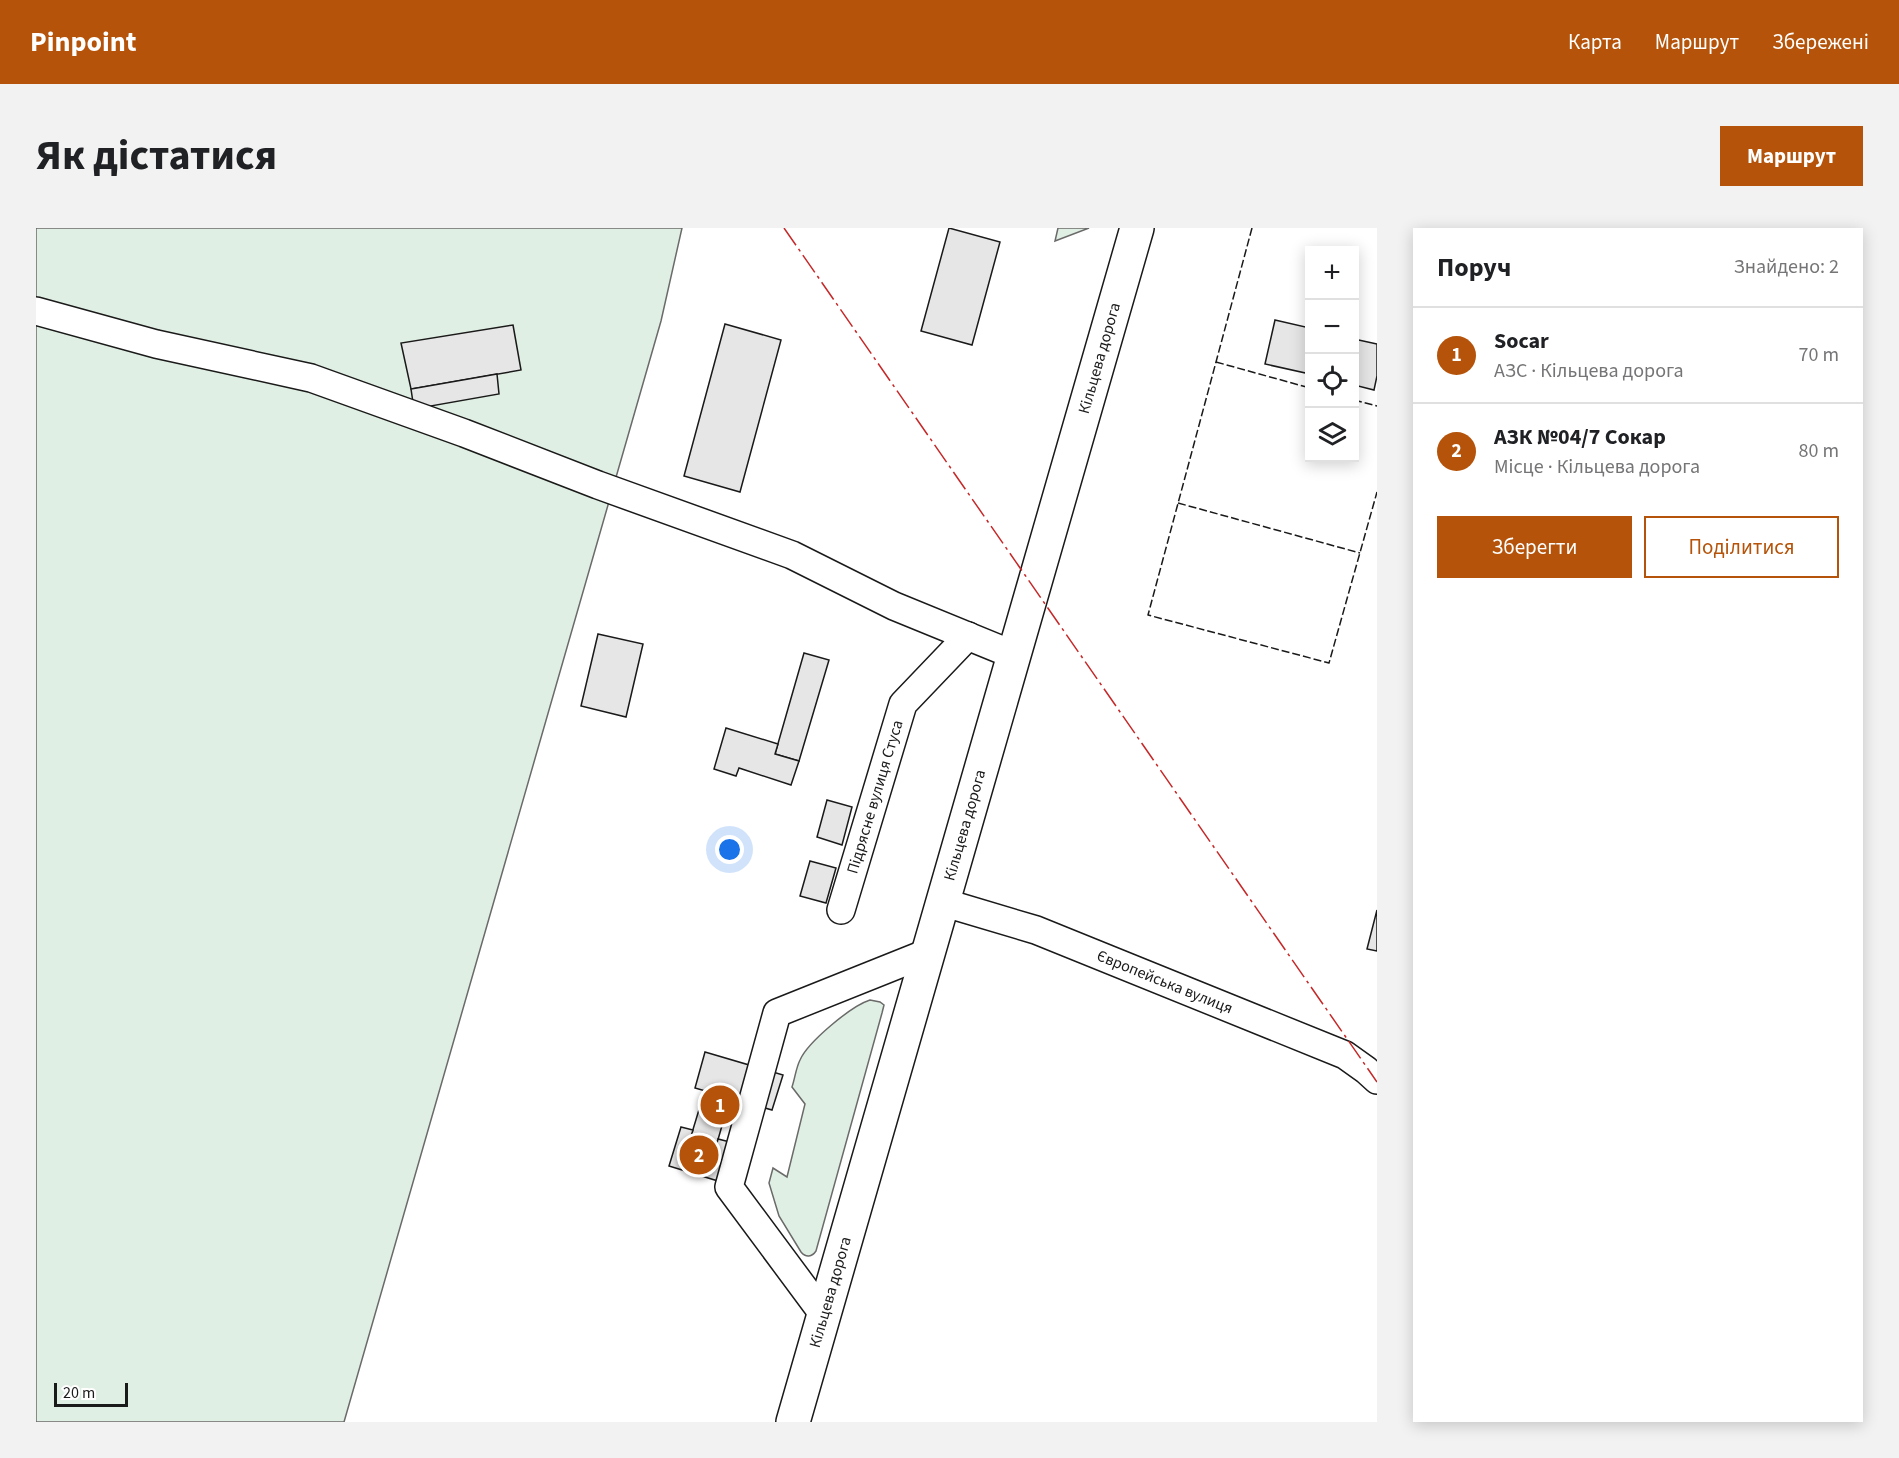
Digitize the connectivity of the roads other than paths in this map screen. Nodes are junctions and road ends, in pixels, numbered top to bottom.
1 (1137, 228) edge
2 (36, 311) edge
3 (968, 636) junction
4 (1014, 655) junction
5 (942, 902) junction
6 (841, 910) dead end
7 (927, 953) junction
8 (1373, 1070) edge
9 (824, 1315) junction
10 (793, 1422) edge

1 - 4 highway, Кільцева дорога
2 - 3 street
3 - 4 street
3 - 6 street, Підрясне вулиця Стуса
4 - 5 highway, Кільцева дорога
5 - 7 highway, Кільцева дорога
5 - 8 street, Європейська вулиця
7 - 9 highway, Кільцева дорога
7 - 9 street
9 - 10 highway, Кільцева дорога

